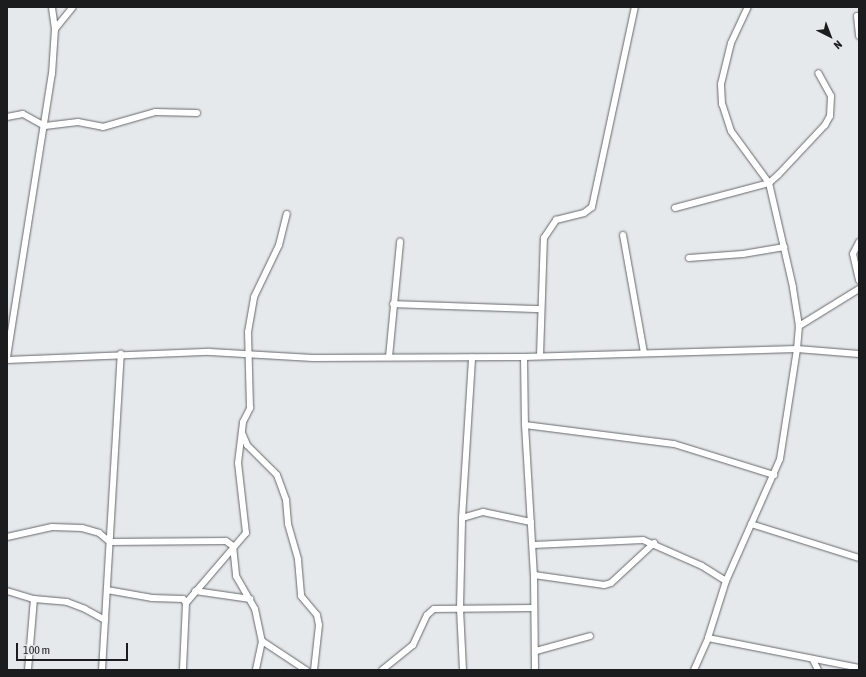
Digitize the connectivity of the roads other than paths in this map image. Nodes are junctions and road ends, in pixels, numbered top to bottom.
1 (52, 7) edge
2 (73, 7) edge
3 (635, 7) edge
4 (748, 7) edge
5 (857, 16) dead end
6 (56, 29) junction
7 (859, 36) edge
8 (818, 73) dead end
9 (197, 113) dead end
10 (7, 117) edge
11 (44, 126) junction
12 (769, 183) junction
13 (675, 208) dead end
14 (287, 214) dead end
15 (623, 235) dead end
16 (400, 242) dead end
17 (859, 242) edge
18 (784, 247) junction
19 (689, 258) dead end
20 (859, 281) edge
21 (859, 290) edge
22 (393, 304) junction
23 (540, 309) junction
24 (799, 326) junction
25 (797, 349) junction
26 (644, 353) junction
27 (121, 354) junction
28 (247, 354) junction
29 (859, 354) edge
30 (540, 356) junction
31 (7, 357) edge
32 (390, 357) junction
33 (472, 357) junction
34 (524, 357) junction
35 (7, 360) edge
36 (525, 425) junction
37 (242, 431) junction
38 (774, 475) junction
39 (462, 518) junction
40 (531, 522) junction
41 (752, 524) junction
42 (7, 537) edge
43 (110, 542) junction
44 (654, 543) junction
45 (533, 544) junction
46 (233, 546) junction
47 (859, 558) edge
48 (534, 575) junction
49 (726, 581) junction
50 (107, 590) junction
51 (7, 591) edge
52 (195, 591) junction
53 (34, 599) junction
54 (250, 599) junction
55 (186, 603) junction
56 (534, 608) junction
57 (460, 609) junction
58 (105, 620) junction
59 (590, 636) dead end
60 (708, 638) junction
61 (262, 641) junction
62 (536, 651) junction
63 (813, 660) junction
64 (859, 668) edge
65 (28, 670) edge
66 (102, 670) edge
67 (183, 670) edge
68 (256, 670) edge
69 (306, 670) edge
70 (314, 670) edge
71 (382, 670) edge
72 (463, 670) edge
73 (535, 670) edge
74 (694, 670) edge
75 (818, 670) edge

1 - 6 street
2 - 6 street
3 - 23 street
4 - 12 street
5 - 7 street
6 - 11 street
8 - 12 street
9 - 11 street
10 - 11 street
11 - 31 street
12 - 13 street
12 - 18 street
14 - 28 street
15 - 26 street
16 - 22 street
17 - 20 street
18 - 19 street
18 - 24 street
20 - 21 street
21 - 24 street
22 - 23 street
22 - 32 street
23 - 30 street
24 - 25 street
25 - 26 street
25 - 29 street
25 - 38 street
26 - 30 street
27 - 28 street
27 - 35 street
27 - 43 street
28 - 32 street
28 - 37 street
30 - 34 street
32 - 33 street
33 - 34 street
33 - 39 street
34 - 36 street
36 - 38 street
36 - 40 street
37 - 46 street
37 - 70 street
38 - 41 street
39 - 40 street
39 - 57 street
40 - 45 street
41 - 47 street
41 - 49 street
42 - 43 street
43 - 46 street
43 - 50 street
44 - 45 street
44 - 48 street
44 - 49 street
45 - 48 street
46 - 52 street
46 - 54 street
48 - 56 street
49 - 60 street
50 - 55 street
50 - 58 street
51 - 53 street
52 - 54 street
52 - 55 street
53 - 58 street
53 - 65 street
54 - 61 street
55 - 67 street
56 - 57 street
56 - 62 street
57 - 71 street
57 - 72 street
58 - 66 street
59 - 62 street
60 - 63 street
60 - 74 street
61 - 68 street
61 - 69 street
62 - 73 street
63 - 64 street
63 - 75 street

